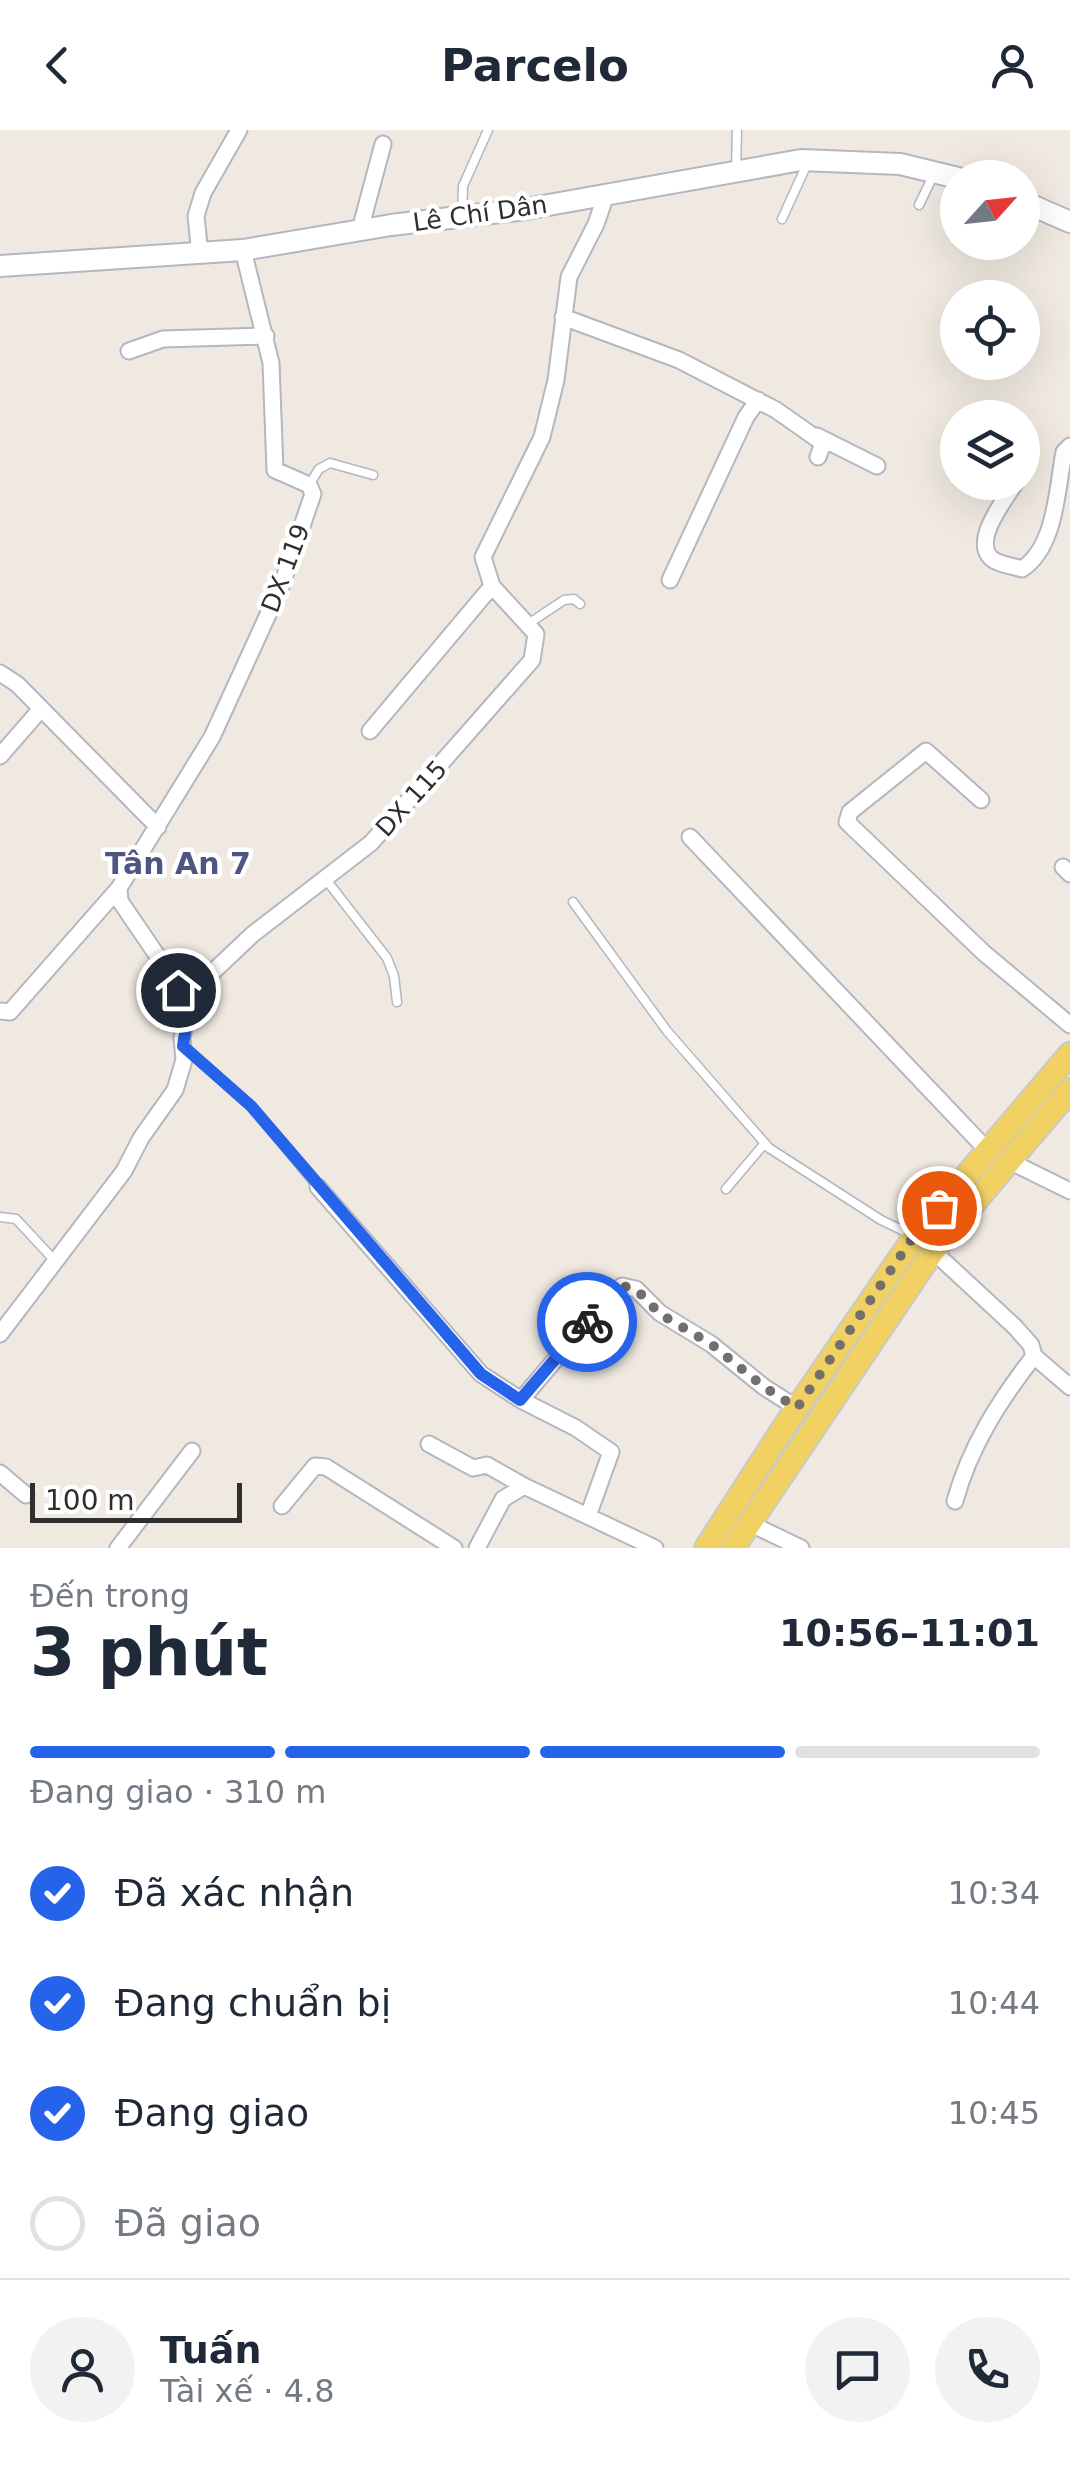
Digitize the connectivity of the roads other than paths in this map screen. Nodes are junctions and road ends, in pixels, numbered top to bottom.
1 (238, 130) edge
2 (488, 130) edge
3 (737, 130) edge
4 (382, 144) dead end
5 (809, 160) junction
6 (736, 170) junction
7 (935, 172) junction
8 (940, 173) edge
9 (606, 194) junction
10 (920, 205) dead end
11 (1040, 209) edge
12 (461, 219) junction
13 (782, 219) dead end
14 (1070, 222) edge
15 (360, 230) junction
16 (244, 250) junction
17 (200, 255) junction
18 (0, 266) edge
19 (563, 318) junction
20 (266, 336) junction
21 (129, 351) dead end
22 (758, 400) junction
23 (817, 436) junction
24 (1070, 446) edge
25 (818, 458) dead end
26 (878, 466) dead end
27 (373, 475) dead end
28 (309, 485) junction
29 (1004, 500) edge
30 (670, 580) dead end
31 (492, 586) junction
32 (580, 604) dead end
33 (528, 624) junction
34 (0, 673) edge
35 (40, 710) junction
36 (370, 731) dead end
37 (0, 756) edge
38 (981, 800) dead end
39 (158, 826) junction
40 (690, 837) dead end
41 (324, 877) junction
42 (119, 888) junction
43 (573, 902) dead end
44 (397, 1002) dead end
45 (0, 1011) edge
46 (188, 1014) junction
47 (1070, 1025) edge
48 (183, 1046) junction
49 (1070, 1054) edge
50 (1070, 1090) edge
51 (765, 1143) junction
52 (988, 1151) junction
53 (1009, 1161) junction
54 (318, 1186) joint
55 (726, 1189) dead end
56 (1070, 1191) edge
57 (0, 1217) edge
58 (924, 1244) junction
59 (55, 1261) junction
60 (0, 1334) edge
61 (1034, 1356) junction
62 (1070, 1387) edge
63 (520, 1400) junction
64 (797, 1408) junction
65 (429, 1444) dead end
66 (192, 1451) dead end
67 (0, 1473) edge
68 (524, 1486) junction
69 (26, 1495) dead end
70 (955, 1500) dead end
71 (282, 1506) dead end
72 (588, 1516) junction
73 (749, 1524) junction
74 (118, 1548) edge
75 (454, 1548) edge
76 (477, 1548) edge
77 (654, 1548) edge
78 (706, 1548) edge
79 (733, 1548) edge
80 (801, 1548) edge

1 - 17 street
2 - 12 lane
3 - 6 lane
4 - 15 street
5 - 6 street, Lê Chí Dân
5 - 7 street, Lê Chí Dân
5 - 13 lane
6 - 9 street, Lê Chí Dân
7 - 8 street, Lê Chí Dân
7 - 10 lane
9 - 12 street, Lê Chí Dân
9 - 19 street
11 - 14 street
12 - 15 street, Lê Chí Dân
15 - 16 street, Lê Chí Dân
16 - 17 street, Lê Chí Dân
16 - 20 street
17 - 18 street, Lê Chí Dân
19 - 22 street
19 - 31 street
20 - 21 street
20 - 28 street
22 - 23 street
22 - 30 street
23 - 25 street
23 - 26 street
24 - 29 street
27 - 28 lane
28 - 39 street, DX 119
31 - 33 street
31 - 36 street
32 - 33 lane
33 - 41 street, DX 115
34 - 35 street
35 - 37 street
35 - 39 street
38 - 47 street
39 - 42 street, DX 119
40 - 52 street
41 - 44 lane
41 - 46 street, DX 115
42 - 45 street, DX 119
42 - 46 street
43 - 51 lane
46 - 48 street, DX 115
48 - 54 lane
48 - 59 street, DX 115
49 - 52 main road
50 - 53 main road
51 - 55 lane
51 - 58 lane
52 - 58 main road
53 - 56 street
53 - 58 main road
54 - 63 street
57 - 59 lane
58 - 61 street
58 - 64 main road
58 - 73 main road
59 - 60 street, DX 115
61 - 62 street
61 - 70 street
63 - 64 street
63 - 72 street
64 - 78 main road
65 - 68 street
66 - 74 street
67 - 69 street
68 - 72 street
68 - 76 street
71 - 75 street
72 - 77 street
73 - 79 main road
73 - 80 street

